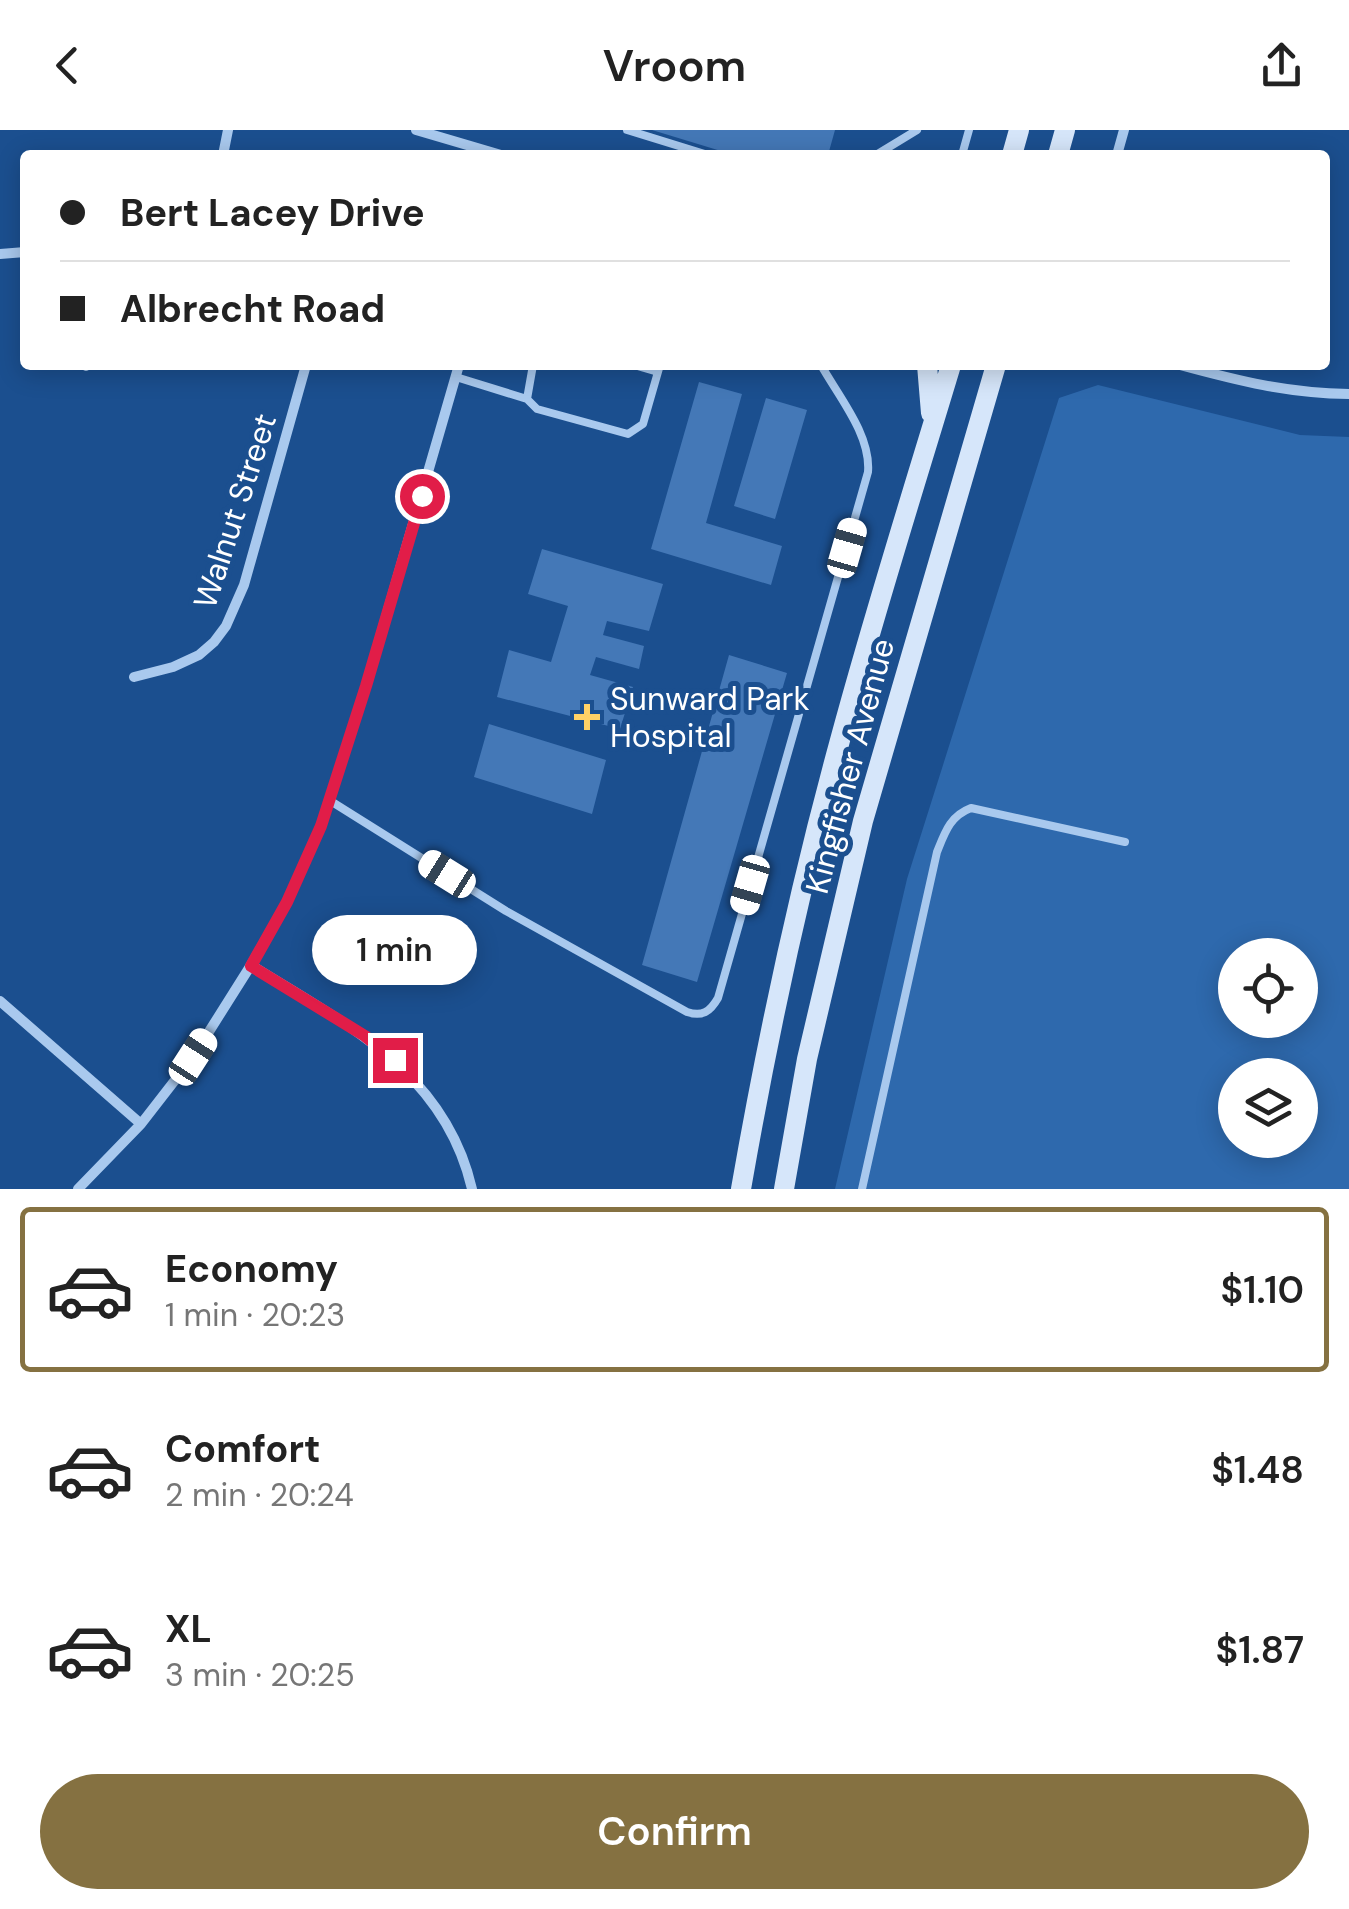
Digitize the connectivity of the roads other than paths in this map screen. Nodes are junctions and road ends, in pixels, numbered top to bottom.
1 (416, 130) edge
2 (626, 130) edge
3 (917, 130) edge
4 (485, 150) edge
5 (692, 150) edge
6 (884, 150) edge
7 (305, 370) edge
8 (533, 370) edge
9 (659, 370) edge
10 (824, 370) edge
11 (928, 370) edge
12 (949, 370) edge
13 (995, 370) edge
14 (1198, 370) edge
15 (458, 371) edge
16 (1349, 394) edge
17 (527, 399) junction
18 (931, 430) junction
19 (134, 677) dead end
20 (330, 800) junction
21 (1126, 842) dead end
22 (251, 966) junction
23 (0, 1001) edge
24 (141, 1124) junction
25 (78, 1189) edge
26 (472, 1189) edge
27 (740, 1189) edge
28 (784, 1189) edge
29 (862, 1189) edge

1 - 4 street
2 - 5 lane
3 - 6 lane
7 - 19 street, Walnut Street
8 - 17 lane
9 - 17 lane
10 - 20 lane
11 - 18 street
12 - 18 street, Kingfisher Avenue
13 - 28 street, Kingfisher Avenue
14 - 16 street
15 - 17 lane
15 - 20 street
18 - 27 street, Kingfisher Avenue
20 - 22 street
21 - 29 lane
22 - 24 street
22 - 26 street
23 - 24 street
24 - 25 street

